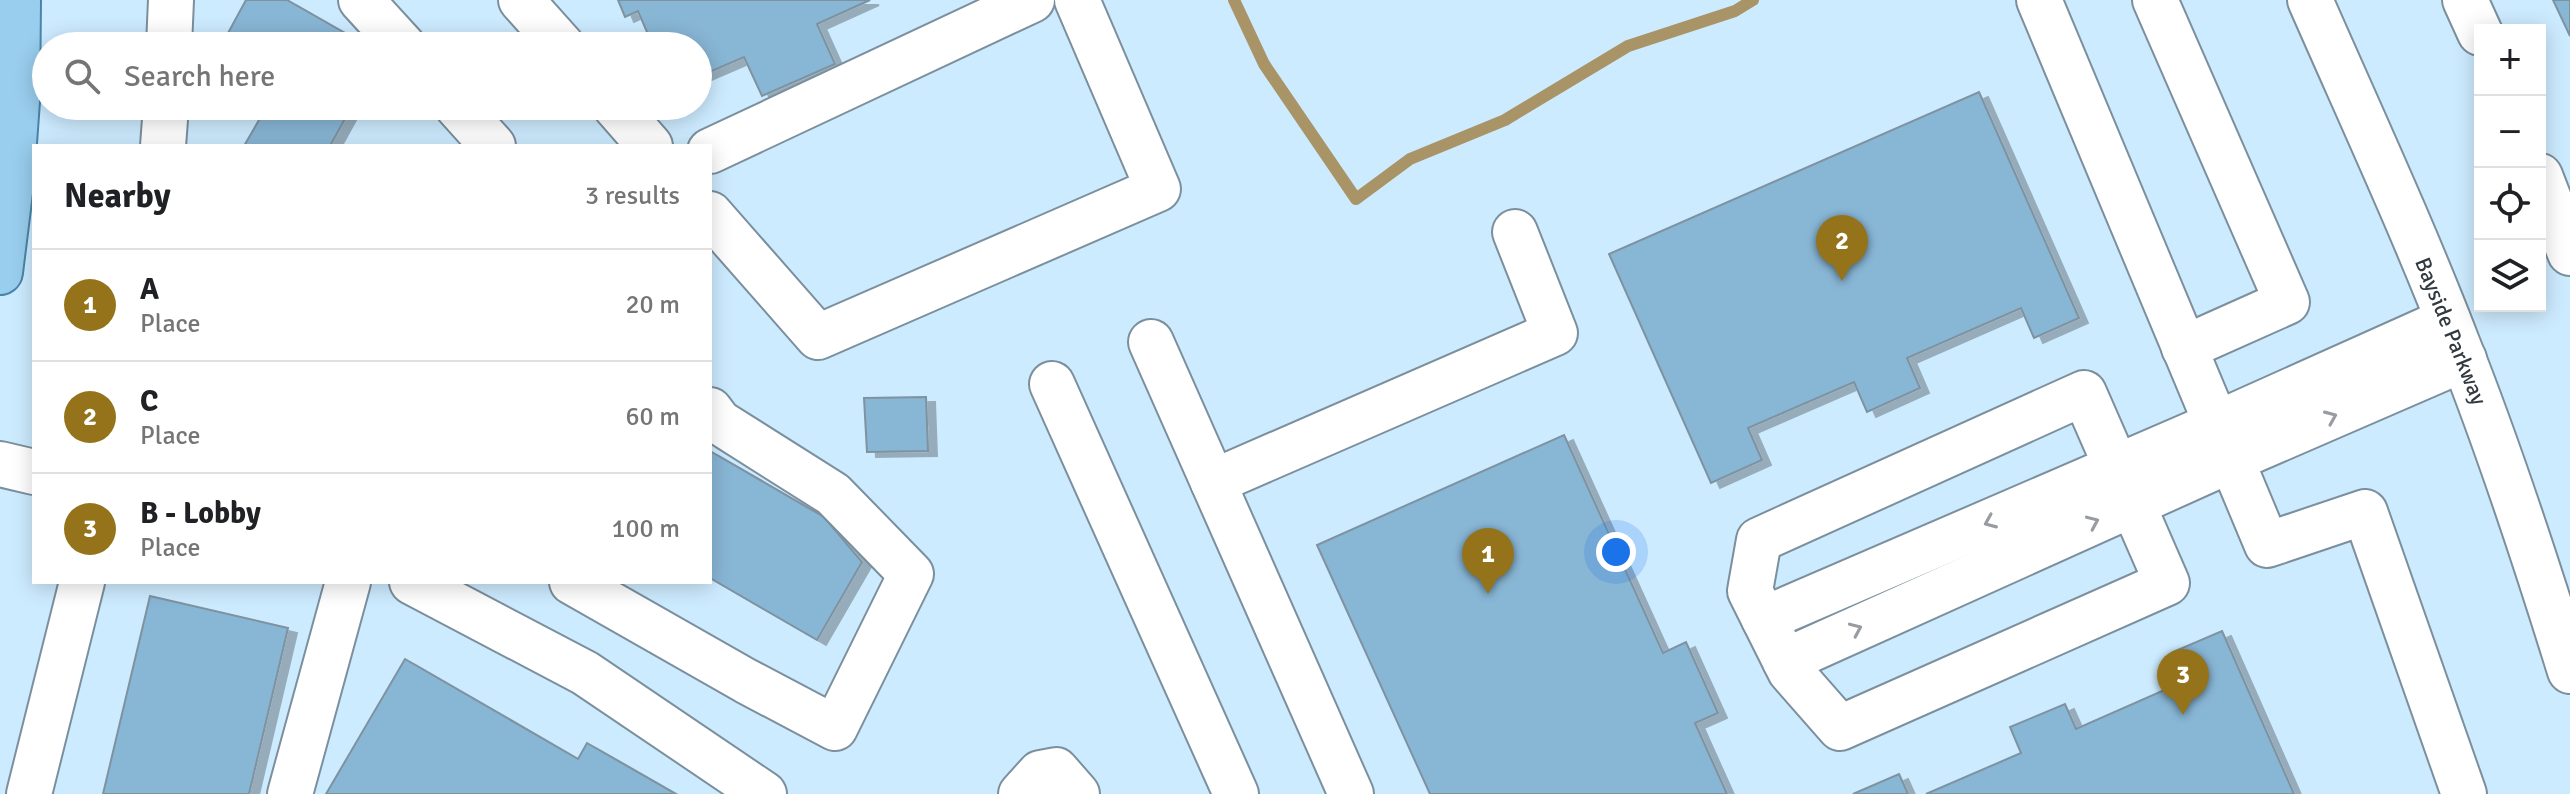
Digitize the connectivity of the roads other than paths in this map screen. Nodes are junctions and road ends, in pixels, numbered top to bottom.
1 (18, 0) edge
2 (171, 0) edge
3 (361, 0) edge
4 (521, 0) edge
5 (1032, 0) edge
6 (1077, 0) edge
7 (2039, 0) edge
8 (2155, 0) edge
9 (2310, 0) edge
10 (2465, 0) edge
11 (2476, 24) edge
12 (170, 32) edge
13 (390, 32) edge
14 (550, 32) edge
15 (165, 120) edge
16 (470, 120) edge
17 (627, 120) edge
18 (163, 144) edge
19 (491, 144) edge
20 (648, 144) edge
21 (712, 150) edge
22 (2546, 191) edge
23 (13, 197) edge
24 (712, 216) edge
25 (1515, 232) dead end
26 (2570, 253) edge
27 (0, 272) edge
28 (2456, 340) junction
29 (1151, 342) dead end
30 (2184, 348) junction
31 (1052, 384) dead end
32 (712, 413) edge
33 (2223, 442) junction
34 (0, 464) edge
35 (32, 472) edge
36 (1213, 482) junction
37 (2124, 486) junction
38 (82, 584) edge
39 (347, 584) edge
40 (416, 584) edge
41 (576, 584) edge
42 (1764, 619) junction
43 (2568, 657) edge
44 (1785, 661) junction
45 (29, 794) edge
46 (290, 794) edge
47 (764, 794) edge
48 (1021, 794) edge
49 (1077, 794) edge
50 (1236, 794) edge
51 (1351, 794) edge
52 (2464, 794) edge

1 - 23 main road
2 - 12 street
3 - 13 street
4 - 14 street
5 - 21 street
6 - 24 street
7 - 30 street
8 - 30 street
9 - 28 street, Bayside Parkway
10 - 11 street
15 - 18 street
16 - 19 street
17 - 20 street
22 - 26 street
23 - 27 main road
25 - 36 street
28 - 33 street
28 - 43 street, Bayside Parkway
29 - 36 street
30 - 33 street
31 - 50 street
32 - 41 street
33 - 37 street
33 - 52 street
34 - 35 street
36 - 51 street
37 -> 42 street
37 - 42 street
44 -> 37 street
37 - 44 street
38 - 45 street
39 - 46 street
40 - 47 street
42 - 44 street
48 - 49 street

